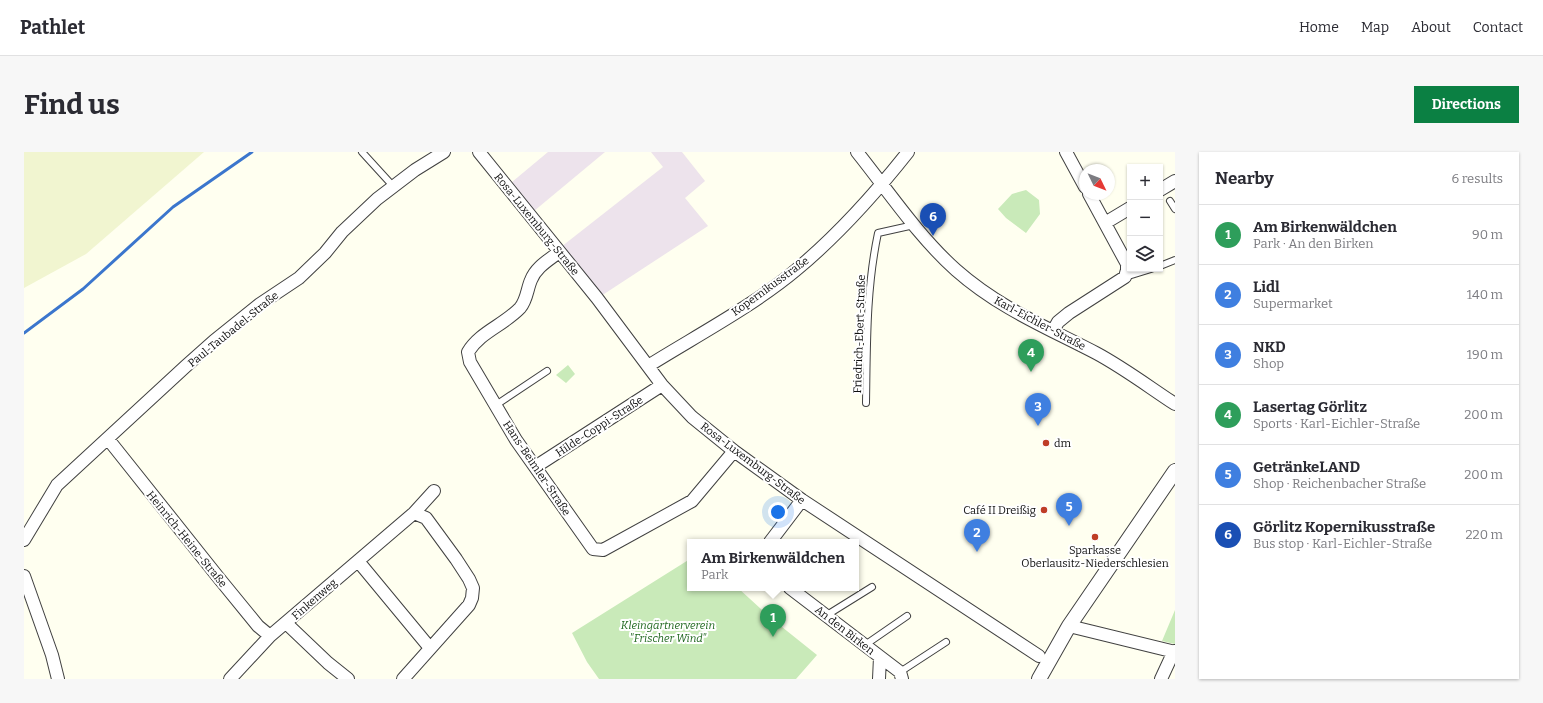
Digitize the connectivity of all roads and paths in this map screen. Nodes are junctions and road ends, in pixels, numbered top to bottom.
1 (362, 152) edge
2 (444, 152) edge
3 (479, 152) edge
4 (857, 152) edge
5 (908, 152) edge
6 (1066, 152) edge
7 (1079, 176) edge
8 (1175, 181) edge
9 (882, 184) junction
10 (393, 186) junction
11 (1163, 188) edge
12 (1092, 200) edge
13 (1170, 201) dead end
14 (1175, 209) edge
15 (1127, 210) edge
16 (1105, 223) junction
17 (914, 225) junction
18 (559, 252) junction
19 (1175, 260) edge
20 (1163, 265) edge
21 (1126, 272) junction
22 (1143, 272) edge
23 (1053, 331) junction
24 (648, 366) junction
25 (547, 371) dead end
26 (662, 385) junction
27 (866, 403) dead end
28 (1175, 404) edge
29 (496, 405) junction
30 (108, 439) junction
31 (734, 451) junction
32 (536, 467) junction
33 (1175, 471) edge
34 (434, 491) dead end
35 (802, 500) junction
36 (414, 513) junction
37 (772, 539) edge
38 (24, 540) edge
39 (358, 561) junction
40 (24, 576) edge
41 (872, 587) dead end
42 (794, 591) edge
43 (826, 616) junction
44 (907, 616) dead end
45 (286, 623) junction
46 (1069, 626) junction
47 (270, 636) junction
48 (946, 642) dead end
49 (865, 645) junction
50 (430, 648) junction
51 (1174, 652) edge
52 (1039, 656) dead end
53 (880, 657) junction
54 (901, 676) edge
55 (58, 679) edge
56 (230, 679) edge
57 (348, 679) edge
58 (403, 679) edge
59 (879, 679) edge
60 (1039, 679) edge
61 (1161, 679) edge

1 - 10 lane
2 - 10 street, Paul-Taubadel-Straße
3 - 18 street, Rosa-Luxemburg-Straße
4 - 9 street, Karl-Eichler-Straße
5 - 9 street, Kopernikusstraße
6 - 7 street
8 - 11 street
9 - 17 street, Karl-Eichler-Straße
9 - 24 street, Kopernikusstraße
10 - 30 street, Paul-Taubadel-Straße
12 - 16 street
13 - 14 lane
15 - 16 street
16 - 21 street
17 - 23 street, Karl-Eichler-Straße
17 - 27 lane, Friedrich-Ebert-Straße
18 - 24 street, Rosa-Luxemburg-Straße
18 - 29 street, Hans-Beimler-Straße
19 - 20 lane
21 - 22 lane
21 - 23 street
23 - 28 street, Karl-Eichler-Straße
24 - 26 street, Rosa-Luxemburg-Straße
25 - 29 lane
26 - 31 street, Rosa-Luxemburg-Straße
26 - 32 street, Hilde-Coppi-Straße
29 - 32 street, Hans-Beimler-Straße
30 - 38 street, Paul-Taubadel-Straße
30 - 47 street, Heinrich-Heine-Straße
31 - 32 street, Hans-Beimler-Straße
31 - 35 street, Rosa-Luxemburg-Straße
33 - 46 street
34 - 36 street, Finkenweg
35 - 37 street
35 - 52 street, Rosa-Luxemburg-Straße
36 - 39 street, Finkenweg
36 - 50 street
39 - 45 street, Finkenweg
39 - 50 street
40 - 55 street
41 - 43 lane
42 - 43 street, An den Birken
43 - 49 street, An den Birken
44 - 49 lane
45 - 47 street, Finkenweg
45 - 57 street
46 - 51 street
46 - 60 street
47 - 56 street, Finkenweg
48 - 54 lane
49 - 53 street, An den Birken
50 - 58 street
51 - 61 street
53 - 54 street, An den Birken
53 - 59 street, An den Birken

